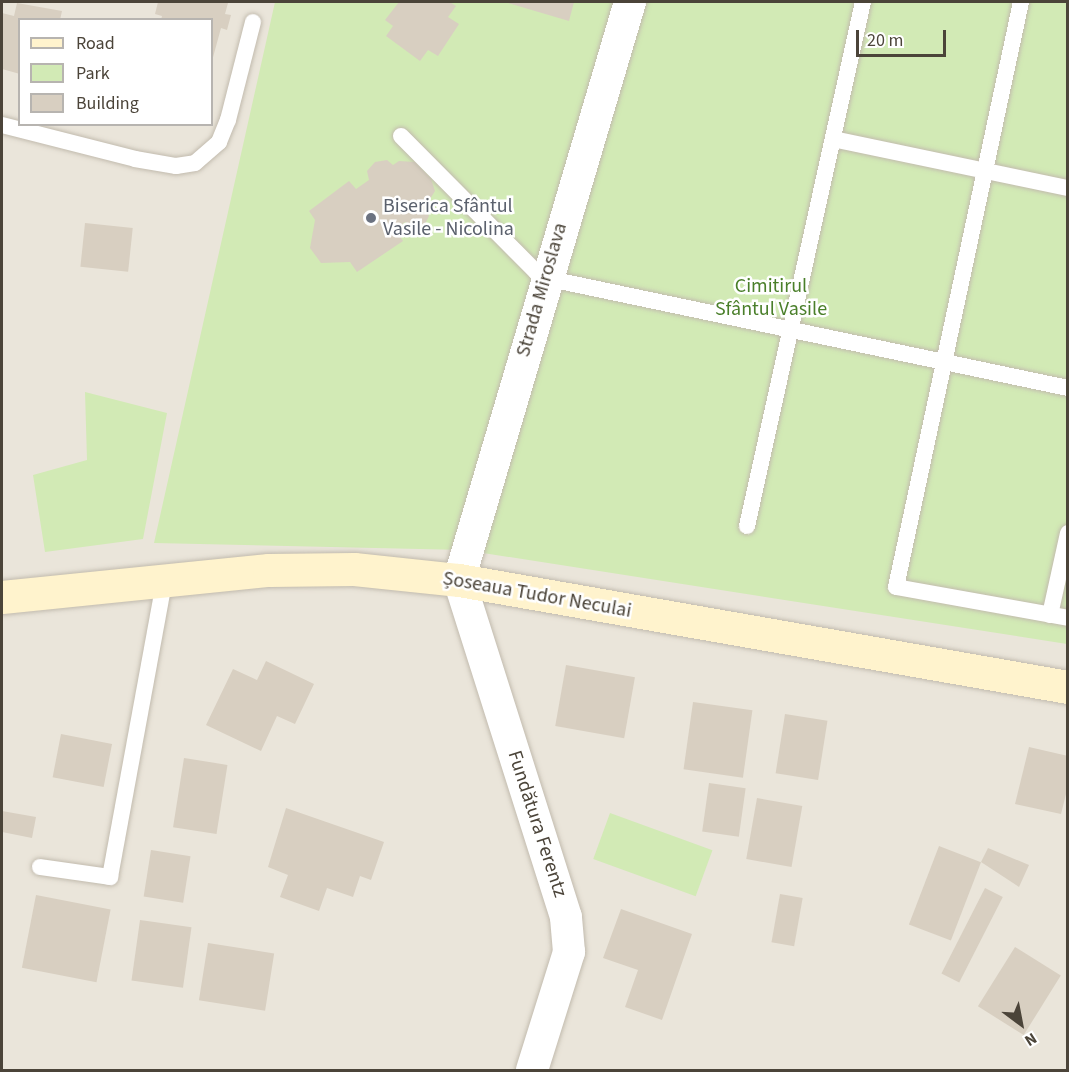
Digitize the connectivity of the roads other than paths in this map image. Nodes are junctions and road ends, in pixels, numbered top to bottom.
1 (630, 2) edge
2 (863, 2) edge
3 (1021, 2) edge
4 (253, 22) dead end
5 (2, 125) edge
6 (401, 136) dead end
7 (833, 139) junction
8 (985, 170) junction
9 (1068, 188) edge
10 (545, 278) junction
11 (790, 330) junction
12 (944, 362) junction
13 (1068, 388) edge
14 (747, 526) dead end
15 (1068, 534) edge
16 (165, 578) junction
17 (459, 580) junction
18 (2, 597) edge
19 (1050, 615) junction
20 (1068, 618) edge
21 (1068, 687) edge
22 (40, 867) dead end
23 (532, 1071) edge

1 - 10 street, Strada Miroslava
2 - 7 lane
3 - 8 lane
4 - 5 lane
6 - 10 lane
7 - 8 lane
7 - 11 lane
8 - 9 lane
8 - 12 lane
10 - 11 lane
10 - 17 street, Strada Miroslava
11 - 12 lane
11 - 14 lane
12 - 13 lane
12 - 19 lane
15 - 19 lane
16 - 17 main road, Șoseaua Tudor Neculai
16 - 18 main road, Șoseaua Tudor Neculai
16 - 22 lane
17 - 21 main road, Șoseaua Tudor Neculai
17 - 23 street, Fundătura Ferentz
19 - 20 lane

